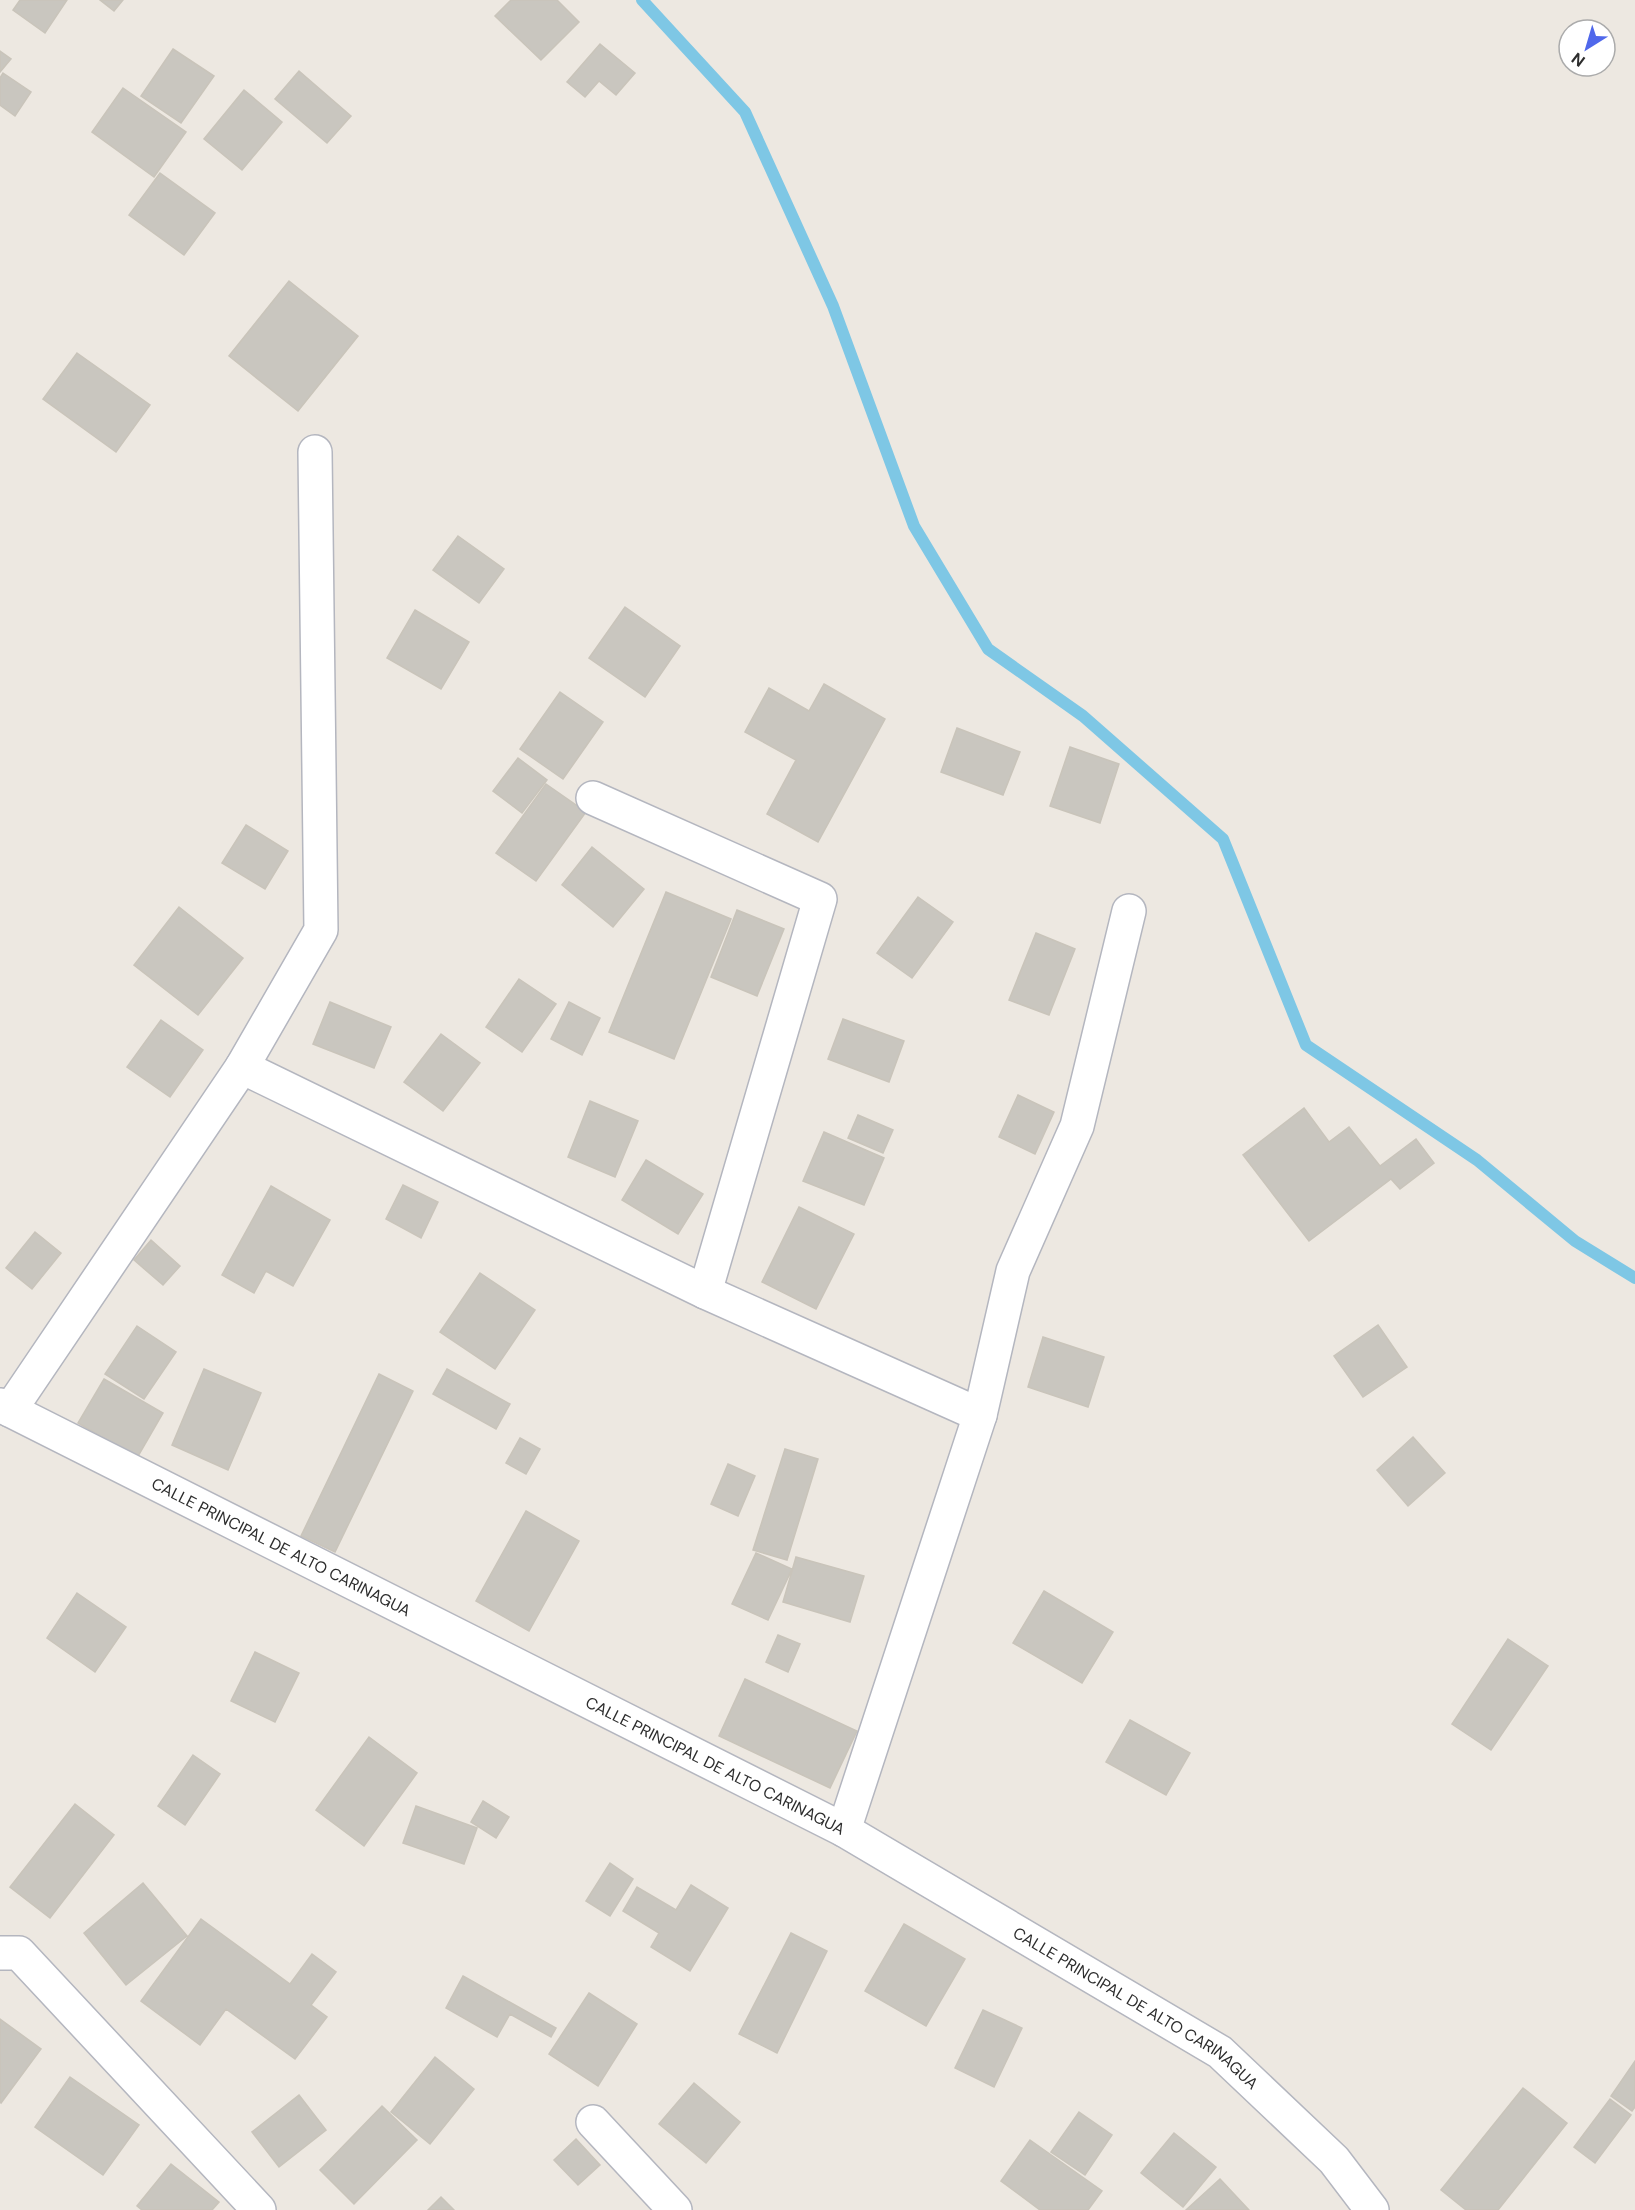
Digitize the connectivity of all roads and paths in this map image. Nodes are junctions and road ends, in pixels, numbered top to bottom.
1 (315, 452) dead end
2 (593, 798) dead end
3 (1129, 910) dead end
4 (242, 1067) junction
5 (705, 1292) junction
6 (5, 1408) edge
7 (980, 1415) junction
8 (844, 1830) junction
9 (0, 1953) edge
10 (593, 2122) dead end
11 (259, 2210) edge
12 (675, 2210) edge
13 (1372, 2210) edge

1 - 4 street
2 - 5 street
3 - 7 street
4 - 5 street
4 - 6 street
5 - 7 street
6 - 8 street, CALLE PRINCIPAL DE ALTO CARINAGUA
7 - 8 street
8 - 13 street, CALLE PRINCIPAL DE ALTO CARINAGUA
9 - 11 street
10 - 12 street

